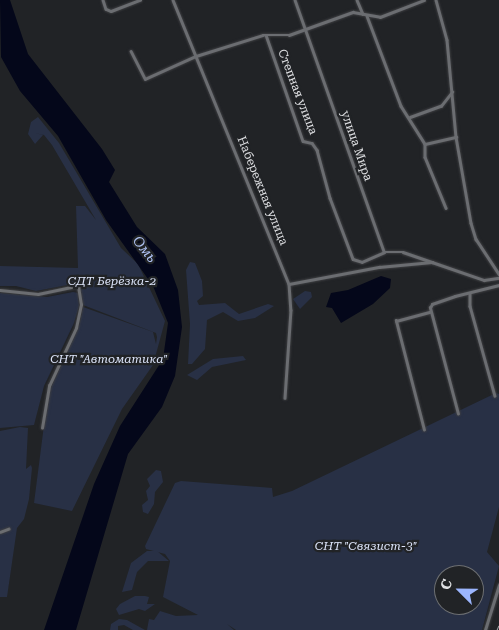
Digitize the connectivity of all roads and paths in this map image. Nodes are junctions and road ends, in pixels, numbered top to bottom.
1 (103, 0) edge
2 (140, 0) edge
3 (174, 0) edge
4 (295, 0) edge
5 (357, 0) edge
6 (424, 0) edge
7 (436, 0) edge
8 (363, 14) junction
9 (367, 16) junction
10 (306, 28) junction
11 (266, 34) junction
12 (131, 51) dead end
13 (196, 56) junction
14 (452, 92) junction
15 (410, 118) junction
16 (456, 137) junction
17 (425, 144) junction
18 (446, 208) dead end
19 (384, 252) junction
20 (432, 262) junction
21 (499, 274) edge
22 (499, 278) edge
23 (90, 283) dead end
24 (289, 284) junction
25 (499, 285) edge
26 (78, 287) junction
27 (0, 290) edge
28 (470, 293) junction
29 (430, 312) junction
30 (494, 396) dead end
31 (285, 398) dead end
32 (458, 414) dead end
33 (42, 428) dead end
34 (424, 430) dead end
35 (8, 529) dead end
36 (0, 532) edge
37 (499, 585) edge
38 (485, 630) edge

1 - 2 street
3 - 13 street, Набережная улица
4 - 10 street, улица Мира
5 - 8 street
6 - 9 street
7 - 14 street
8 - 9 street
8 - 10 street
9 - 15 street
10 - 11 street
10 - 19 street, улица Мира
11 - 13 street
11 - 19 street, Степная улица
12 - 13 street
13 - 24 street, Набережная улица
14 - 15 street
14 - 16 street
15 - 17 street
16 - 17 street
16 - 21 street
17 - 18 street
19 - 20 street
20 - 22 street
20 - 24 street
23 - 26 street
24 - 31 street, Набережная улица
25 - 28 street
26 - 27 street
26 - 33 street
28 - 29 street
28 - 30 street
29 - 32 street
29 - 34 street
35 - 36 street
37 - 38 street

